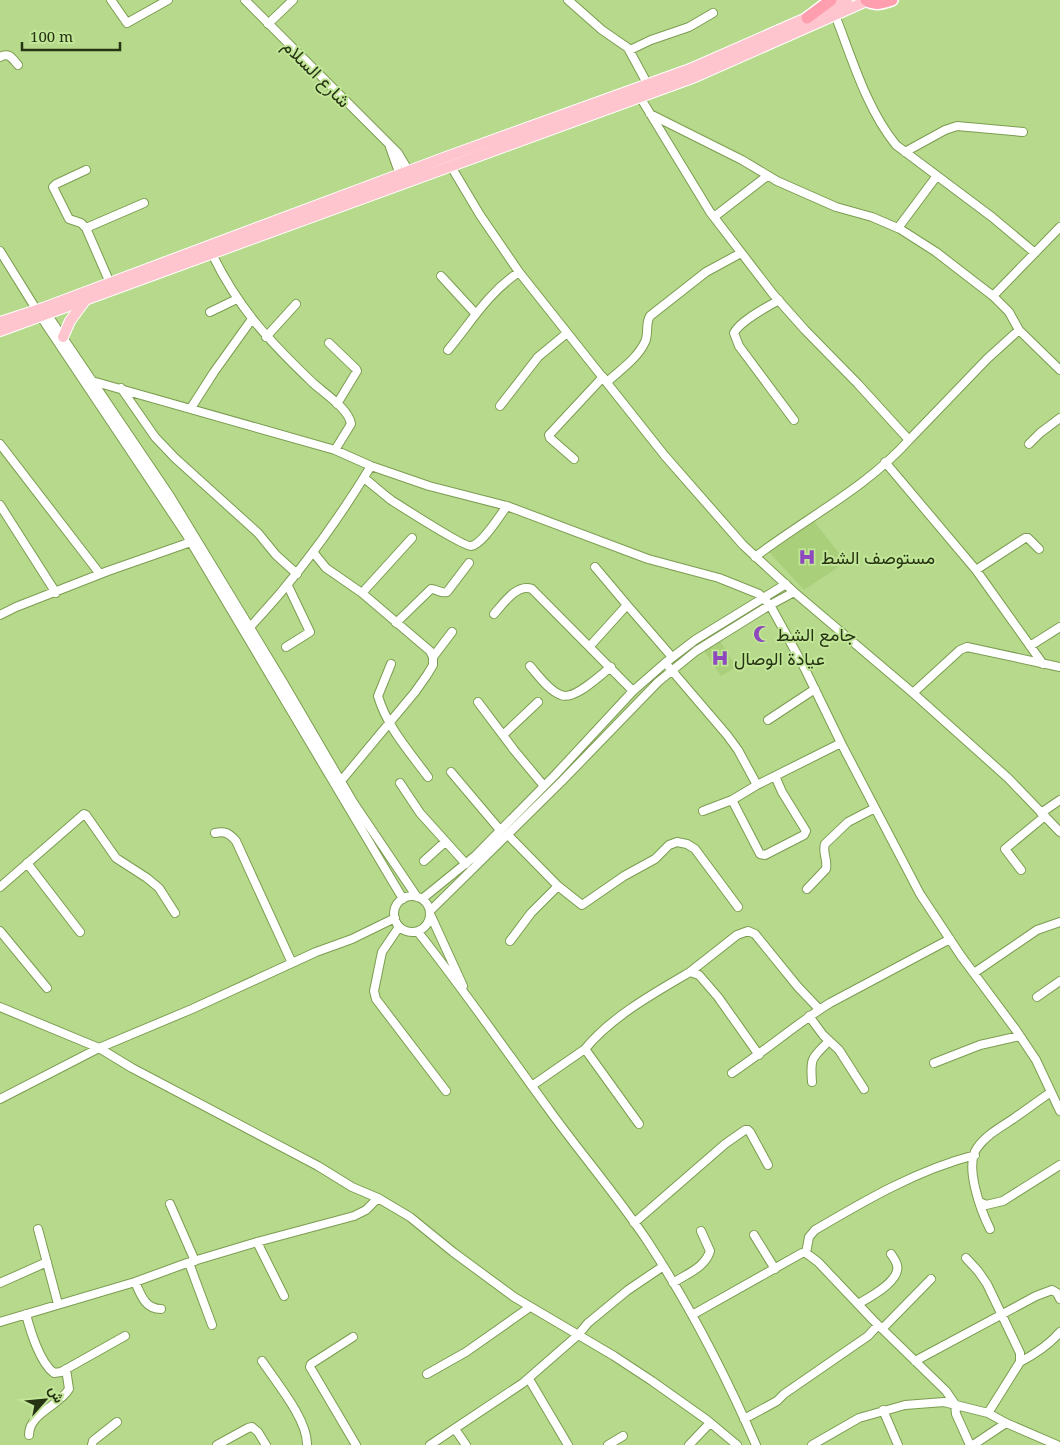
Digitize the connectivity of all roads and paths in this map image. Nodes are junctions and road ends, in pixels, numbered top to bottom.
1 (111, 0) edge
2 (168, 0) edge
3 (244, 0) edge
4 (293, 0) edge
5 (568, 0) edge
6 (831, 0) edge
7 (847, 0) edge
8 (867, 0) edge
9 (892, 0) edge
10 (713, 13) dead end
11 (835, 15) junction
12 (807, 18) junction
13 (268, 24) junction
14 (630, 50) junction
15 (0, 57) edge
16 (18, 65) dead end
17 (648, 84) junction
18 (640, 97) junction
19 (648, 113) junction
20 (1023, 132) dead end
21 (905, 152) junction
22 (448, 162) junction
23 (86, 170) dead end
24 (767, 176) junction
25 (936, 176) junction
26 (406, 177) junction
27 (144, 203) dead end
28 (714, 217) junction
29 (1060, 226) edge
30 (86, 228) junction
31 (898, 228) junction
32 (0, 251) edge
33 (741, 253) junction
34 (1034, 253) junction
35 (212, 254) junction
36 (519, 272) junction
37 (441, 276) dead end
38 (110, 282) junction
39 (993, 296) junction
40 (237, 299) junction
41 (779, 300) junction
42 (85, 301) junction
43 (296, 304) dead end
44 (40, 311) junction
45 (210, 312) dead end
46 (475, 313) junction
47 (252, 319) junction
48 (0, 322) edge
49 (1019, 330) junction
50 (0, 331) edge
51 (567, 333) junction
52 (63, 337) junction
53 (266, 337) junction
54 (329, 343) dead end
55 (448, 350) dead end
56 (1060, 370) edge
57 (605, 380) junction
58 (92, 381) junction
59 (121, 388) junction
60 (337, 404) junction
61 (500, 406) dead end
62 (191, 408) junction
63 (1060, 418) edge
64 (794, 420) dead end
65 (909, 440) junction
66 (0, 444) edge
67 (1029, 444) dead end
68 (335, 450) junction
69 (574, 459) dead end
70 (885, 462) junction
71 (371, 466) junction
72 (364, 478) junction
73 (0, 505) edge
74 (507, 506) junction
75 (412, 538) dead end
76 (191, 542) junction
77 (1039, 549) dead end
78 (313, 552) junction
79 (755, 557) junction
80 (469, 563) dead end
81 (594, 567) dead end
82 (976, 570) junction
83 (100, 574) junction
84 (296, 574) junction
85 (786, 584) junction
86 (288, 586) junction
87 (56, 592) junction
88 (794, 592) junction
89 (362, 593) junction
90 (763, 597) junction
91 (626, 605) junction
92 (770, 605) junction
93 (494, 614) dead end
94 (0, 615) edge
95 (729, 618) junction
96 (396, 623) junction
97 (735, 627) junction
98 (1060, 627) edge
99 (247, 630) junction
100 (452, 632) dead end
101 (590, 646) junction
102 (1030, 646) junction
103 (286, 647) dead end
104 (433, 657) junction
105 (672, 657) junction
106 (665, 663) junction
107 (390, 664) dead end
108 (1043, 664) junction
109 (530, 666) dead end
110 (611, 667) junction
111 (1060, 667) edge
112 (671, 670) junction
113 (815, 689) junction
114 (633, 691) junction
115 (914, 694) junction
116 (478, 702) dead end
117 (538, 702) dead end
118 (768, 720) dead end
119 (388, 724) junction
120 (504, 735) junction
121 (841, 743) junction
122 (451, 772) dead end
123 (775, 776) junction
124 (428, 777) dead end
125 (341, 781) junction
126 (400, 783) dead end
127 (757, 785) junction
128 (544, 786) junction
129 (732, 800) junction
130 (1060, 800) edge
131 (875, 808) junction
132 (703, 811) dead end
133 (1043, 814) junction
134 (500, 830) junction
135 (1060, 832) edge
136 (214, 834) dead end
137 (508, 835) junction
138 (445, 842) junction
139 (424, 861) dead end
140 (27, 863) junction
141 (466, 864) junction
142 (1021, 870) dead end
143 (558, 886) junction
144 (0, 887) edge
145 (807, 889) dead end
146 (419, 898) junction
147 (403, 899) junction
148 (738, 907) dead end
149 (174, 913) dead end
150 (430, 914) junction
151 (395, 918) junction
152 (1060, 922) edge
153 (399, 927) junction
154 (0, 931) edge
155 (80, 932) dead end
156 (418, 932) junction
157 (950, 939) junction
158 (510, 941) dead end
159 (292, 963) junction
160 (690, 972) junction
161 (974, 973) junction
162 (1060, 981) edge
163 (47, 988) dead end
164 (468, 995) junction
165 (1037, 997) dead end
166 (0, 1007) edge
167 (819, 1009) junction
168 (809, 1016) junction
169 (1020, 1036) junction
170 (829, 1041) junction
171 (99, 1048) junction
172 (585, 1049) junction
173 (759, 1055) junction
174 (934, 1063) dead end
175 (732, 1073) dead end
176 (812, 1082) dead end
177 (533, 1085) junction
178 (864, 1089) dead end
179 (446, 1091) dead end
180 (1050, 1092) junction
181 (0, 1099) edge
182 (1060, 1111) edge
183 (639, 1124) dead end
184 (975, 1154) junction
185 (768, 1165) dead end
186 (1060, 1165) edge
187 (378, 1198) junction
188 (980, 1202) junction
189 (170, 1204) dead end
190 (634, 1223) junction
191 (38, 1229) dead end
192 (990, 1229) dead end
193 (701, 1231) dead end
194 (754, 1234) dead end
195 (257, 1242) junction
196 (806, 1252) junction
197 (891, 1254) dead end
198 (966, 1258) dead end
199 (47, 1262) junction
200 (192, 1262) junction
201 (662, 1267) junction
202 (775, 1269) junction
203 (931, 1279) dead end
204 (135, 1282) junction
205 (0, 1283) edge
206 (672, 1283) junction
207 (284, 1296) dead end
208 (1060, 1299) edge
209 (58, 1304) junction
210 (858, 1304) junction
211 (530, 1307) junction
212 (161, 1308) dead end
213 (26, 1314) junction
214 (692, 1315) junction
215 (1002, 1316) junction
216 (0, 1322) edge
217 (212, 1324) dead end
218 (880, 1327) junction
219 (1060, 1332) edge
220 (578, 1335) junction
221 (126, 1336) dead end
222 (353, 1337) dead end
223 (262, 1361) dead end
224 (915, 1361) junction
225 (1020, 1362) junction
226 (66, 1369) junction
227 (427, 1374) dead end
228 (529, 1379) junction
229 (955, 1404) junction
230 (883, 1410) junction
231 (988, 1413) junction
232 (744, 1419) junction
233 (117, 1422) dead end
234 (710, 1423) junction
235 (1006, 1423) junction
236 (455, 1429) junction
237 (29, 1434) dead end
238 (623, 1436) dead end
239 (1057, 1442) edge
240 (816, 1444) edge
241 (92, 1445) edge
242 (217, 1445) edge
243 (266, 1445) edge
244 (307, 1445) edge
245 (356, 1445) edge
246 (430, 1445) edge
247 (466, 1445) edge
248 (568, 1445) edge
249 (608, 1445) edge
250 (689, 1445) edge
251 (737, 1445) edge
252 (756, 1445) edge
253 (898, 1445) edge
254 (971, 1445) edge

1 - 2 street
3 - 13 street, شارع السلام
4 - 13 street
5 - 14 street
6 - 12 highway
7 - 12 main road
8 - 9 highway
8 - 11 main road
10 - 14 street
11 - 18 main road
11 - 21 street
12 - 17 main road
13 - 26 street, شارع السلام
14 - 17 street
15 - 16 street
17 - 22 main road
18 - 19 street
18 - 22 main road
19 - 24 street
19 - 28 street
20 - 21 street
21 - 25 street
22 - 26 main road
22 - 36 street
23 - 30 street
24 - 28 street
24 - 31 street
25 - 31 street
25 - 34 street
26 - 35 main road
26 - 38 main road
27 - 30 street
28 - 33 street
29 - 34 street
30 - 38 street
31 - 39 street
32 - 44 street
33 - 41 street
33 - 57 street
34 - 39 street
35 - 40 street
35 - 42 main road
36 - 46 street
36 - 51 street
37 - 46 street
38 - 44 main road
39 - 49 street
40 - 45 street
40 - 47 street
41 - 64 street
41 - 65 street
42 - 44 main road
42 - 52 main road
43 - 53 street
44 - 48 main road
44 - 50 main road
44 - 52 street
44 - 76 street
46 - 55 street
47 - 53 street
47 - 62 street
49 - 56 street
49 - 65 street
51 - 57 street
51 - 61 street
52 - 58 street
53 - 60 street
54 - 60 street
57 - 69 street
57 - 79 street
58 - 59 street
58 - 99 street
59 - 62 street
59 - 84 street
60 - 68 street
62 - 68 street
63 - 67 street
65 - 70 street
66 - 83 street
68 - 71 street
70 - 79 street
70 - 82 street
71 - 72 street
71 - 74 street
72 - 74 street
72 - 78 street
73 - 87 street
74 - 90 street
75 - 89 street
76 - 83 street
76 - 99 street
77 - 82 street
78 - 84 street
78 - 89 street
79 - 85 street
80 - 96 street
81 - 91 street
82 - 102 street
83 - 87 street
84 - 86 street
85 - 88 street
85 - 90 street
86 - 99 street
86 - 103 street
87 - 94 street
88 - 92 street
88 - 115 street
89 - 96 street
90 - 92 street
90 - 95 street
91 - 101 street
91 - 105 street
92 - 97 street
92 - 113 street
93 - 101 street
95 - 97 street
95 - 105 street
96 - 104 street
97 - 112 street
98 - 102 street
99 - 125 street
99 - 147 street
100 - 104 street
101 - 110 street
102 - 108 street
104 - 119 street
105 - 106 street
106 - 112 street
106 - 114 street
107 - 119 street
108 - 111 street
108 - 115 street
109 - 110 street
110 - 114 street
112 - 127 street
112 - 137 street
113 - 118 street
113 - 121 street
114 - 128 street
115 - 133 street
116 - 120 street
117 - 120 street
119 - 124 street
119 - 125 street
120 - 128 street
121 - 123 street
121 - 131 street
122 - 134 street
123 - 127 street
123 - 129 street
125 - 146 street
126 - 138 street
127 - 129 street
128 - 134 street
129 - 132 street
130 - 133 street
131 - 145 street
131 - 157 street
133 - 135 street
133 - 142 street
134 - 141 street
136 - 159 street
137 - 143 street
137 - 150 street
138 - 139 street
138 - 141 street
140 - 144 street
140 - 149 street
140 - 155 street
141 - 146 street
143 - 148 street
143 - 158 street
146 - 147 street
146 - 150 street
147 - 151 street
150 - 156 street
150 - 164 street
151 - 153 street
151 - 159 street
152 - 161 street
153 - 156 street
153 - 179 street
154 - 163 street
156 - 164 street
157 - 161 street
157 - 167 street
159 - 171 street
160 - 167 street
160 - 172 street
160 - 173 street
161 - 169 street
162 - 165 street
164 - 177 street
166 - 171 street
167 - 168 street
168 - 170 street
168 - 173 street
169 - 174 street
169 - 180 street
170 - 176 street
170 - 178 street
171 - 181 street
171 - 187 street
172 - 177 street
172 - 183 street
173 - 175 street
177 - 190 street
180 - 182 street
180 - 184 street
184 - 188 street
184 - 196 street
185 - 190 street
186 - 188 street
187 - 195 street
187 - 211 street
188 - 192 street
189 - 200 street
190 - 201 street
191 - 199 street
193 - 206 street
194 - 202 street
195 - 200 street
195 - 207 street
196 - 202 street
196 - 210 street
197 - 210 street
198 - 215 street
199 - 205 street
199 - 209 street
200 - 204 street
200 - 217 street
201 - 206 street
201 - 220 street
202 - 214 street
203 - 218 street
204 - 209 street
204 - 212 street
206 - 214 street
208 - 215 street
209 - 213 street
210 - 218 street
211 - 220 street
211 - 227 street
213 - 216 street
213 - 226 street
214 - 232 street
215 - 224 street
215 - 225 street
218 - 224 street
218 - 232 street
219 - 225 street
220 - 228 street
220 - 234 street
221 - 226 street
222 - 245 street
223 - 244 street
224 - 229 street
225 - 231 street
226 - 237 street
228 - 236 street
228 - 248 street
229 - 230 street
229 - 231 street
229 - 254 street
230 - 240 street
230 - 253 street
231 - 235 street
232 - 252 street
233 - 241 street
234 - 250 street
234 - 251 street
235 - 239 street
235 - 254 street
236 - 246 street
236 - 247 street
238 - 249 street
242 - 243 street

